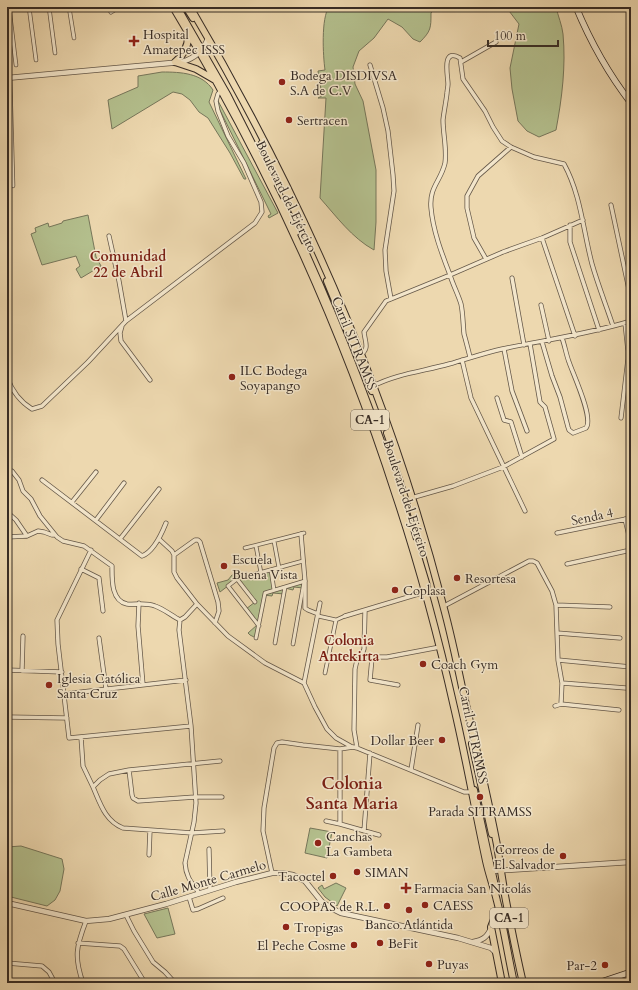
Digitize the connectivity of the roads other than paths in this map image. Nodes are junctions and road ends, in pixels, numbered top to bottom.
1 (9, 7) edge
2 (29, 7) edge
3 (49, 7) edge
4 (69, 7) edge
5 (119, 7) edge
6 (173, 7) edge
7 (177, 7) edge
8 (186, 7) edge
9 (190, 7) edge
10 (576, 7) edge
11 (111, 12) dead end
12 (187, 30) junction
13 (74, 38) dead end
14 (208, 39) junction
15 (496, 42) dead end
16 (201, 50) junction
17 (55, 53) dead end
18 (36, 60) dead end
19 (175, 62) junction
20 (461, 62) junction
21 (16, 64) dead end
22 (370, 65) dead end
23 (9, 78) edge
24 (216, 81) junction
25 (221, 90) junction
26 (631, 103) edge
27 (511, 147) junction
28 (13, 186) dead end
29 (286, 193) junction
30 (279, 196) junction
31 (611, 205) dead end
32 (297, 216) junction
33 (290, 220) junction
34 (583, 220) junction
35 (570, 225) junction
36 (109, 236) dead end
37 (542, 238) junction
38 (486, 259) junction
39 (450, 275) junction
40 (512, 278) dead end
41 (391, 299) junction
42 (631, 299) edge
43 (541, 305) dead end
44 (126, 321) junction
45 (631, 321) edge
46 (625, 323) junction
47 (123, 324) junction
48 (613, 326) junction
49 (599, 330) junction
50 (575, 336) junction
51 (562, 338) junction
52 (549, 341) junction
53 (542, 342) junction
54 (530, 344) junction
55 (524, 345) junction
56 (504, 349) junction
57 (360, 355) junction
58 (470, 357) junction
59 (462, 360) junction
60 (7, 377) edge
61 (150, 380) dead end
62 (372, 386) junction
63 (497, 398) dead end
64 (621, 418) dead end
65 (527, 431) dead end
66 (522, 457) junction
67 (504, 467) junction
68 (7, 469) edge
69 (96, 472) dead end
70 (42, 480) dead end
71 (124, 483) dead end
72 (159, 489) dead end
73 (411, 498) junction
74 (72, 502) junction
75 (525, 511) dead end
76 (7, 512) edge
77 (631, 518) edge
78 (625, 519) junction
79 (96, 520) junction
80 (166, 523) dead end
81 (302, 533) joint
82 (557, 534) dead end
83 (55, 535) junction
84 (26, 536) junction
85 (7, 537) edge
86 (120, 539) junction
87 (159, 539) junction
88 (274, 541) junction
89 (631, 544) edge
90 (256, 546) junction
91 (245, 548) dead end
92 (90, 550) junction
93 (631, 550) edge
94 (174, 555) junction
95 (303, 561) junction
96 (567, 564) dead end
97 (279, 568) junction
98 (82, 569) junction
99 (271, 570) junction
100 (261, 573) junction
101 (248, 576) dead end
102 (304, 581) junction
103 (285, 587) junction
104 (274, 590) junction
105 (425, 592) junction
106 (255, 602) dead end
107 (139, 603) junction
108 (320, 603) dead end
109 (197, 604) junction
110 (556, 605) junction
111 (444, 606) junction
112 (610, 607) dead end
113 (103, 611) dead end
114 (365, 611) junction
115 (318, 615) junction
116 (346, 616) joint
117 (180, 620) junction
118 (336, 620) junction
119 (215, 622) junction
120 (258, 626) junction
121 (557, 633) junction
122 (23, 636) dead end
123 (100, 638) dead end
124 (256, 638) dead end
125 (620, 638) dead end
126 (275, 644) dead end
127 (293, 644) dead end
128 (440, 647) junction
129 (361, 657) junction
130 (372, 658) junction
131 (558, 660) junction
132 (631, 667) edge
133 (7, 670) edge
134 (22, 670) junction
135 (62, 672) junction
136 (325, 673) dead end
137 (186, 680) junction
138 (304, 683) junction
139 (562, 683) junction
140 (143, 685) junction
141 (398, 685) dead end
142 (626, 688) dead end
143 (106, 689) junction
144 (64, 694) junction
145 (561, 704) junction
146 (555, 706) dead end
147 (619, 710) dead end
148 (7, 717) edge
149 (67, 718) junction
150 (418, 725) dead end
151 (191, 726) junction
152 (81, 737) junction
153 (355, 748) junction
154 (340, 749) junction
155 (370, 754) junction
156 (220, 761) dead end
157 (193, 764) junction
158 (128, 770) junction
159 (411, 770) junction
160 (93, 787) junction
161 (472, 792) junction
162 (195, 797) junction
163 (222, 797) dead end
164 (326, 821) dead end
165 (340, 824) junction
166 (150, 830) junction
167 (223, 831) dead end
168 (364, 831) junction
169 (192, 833) junction
170 (379, 835) dead end
171 (209, 849) dead end
172 (498, 853) junction
173 (149, 855) dead end
174 (631, 862) edge
175 (492, 871) junction
176 (501, 871) junction
177 (272, 873) junction
178 (210, 890) junction
179 (199, 893) junction
180 (189, 897) junction
181 (496, 897) junction
182 (223, 898) dead end
183 (7, 903) edge
184 (498, 908) junction
185 (126, 914) junction
186 (86, 922) junction
187 (491, 927) junction
188 (472, 942) junction
189 (78, 943) junction
190 (495, 952) junction
191 (7, 963) edge
192 (631, 972) edge
193 (603, 982) edge
194 (56, 983) edge
195 (83, 983) edge
196 (145, 983) edge
197 (175, 983) edge
198 (502, 983) edge
199 (514, 983) edge
200 (523, 983) edge
201 (592, 983) edge

1 - 21 street
2 - 18 street
3 - 17 street
4 - 13 street
5 - 11 street
6 - 12 main road, Boulevard del Ejército / CA-1
7 - 16 main road, Carril SITRAMSS
8 - 14 main road, Carril SITRAMSS
9 - 14 main road, Boulevard del Ejército / CA-1
10 - 26 main road
12 - 16 main road, Boulevard del Ejército / CA-1
12 - 19 main road
14 - 16 street
14 - 29 main road, Carril SITRAMSS
14 - 57 main road, Boulevard del Ejército / CA-1
15 - 20 street
16 - 19 street
16 - 24 main road, Boulevard del Ejército / CA-1
16 - 30 main road, Carril SITRAMSS
19 - 23 street
19 - 24 main road
20 - 27 street
20 - 39 street
22 - 41 street
23 - 28 street
24 - 25 main road, Boulevard del Ejército / CA-1
25 - 44 street
25 - 105 main road, Boulevard del Ejército / CA-1
27 - 34 street
27 - 38 street
29 - 30 main road
29 - 32 main road, Carril SITRAMSS
30 - 33 main road, Carril SITRAMSS
31 - 42 street
32 - 33 main road
32 - 172 main road, Carril SITRAMSS
33 - 175 main road, Carril SITRAMSS
34 - 35 street
34 - 48 street
35 - 37 street
35 - 49 street
36 - 44 street
37 - 38 street
37 - 50 street
38 - 39 street
39 - 41 street
39 - 58 street
40 - 55 street
41 - 57 street
43 - 52 street
44 - 47 street
45 - 46 street
46 - 48 street
46 - 64 street
47 - 60 street
47 - 61 street
48 - 49 street
49 - 50 street
50 - 51 street
51 - 52 street
51 - 53 street
52 - 53 street
53 - 54 street
54 - 55 street
54 - 66 street
55 - 56 street
56 - 58 street
56 - 65 street
57 - 62 main road, Boulevard del Ejército / CA-1
58 - 59 street
59 - 62 street
59 - 67 street
62 - 73 main road, Boulevard del Ejército / CA-1
63 - 66 street
66 - 67 street
67 - 73 street
67 - 75 street
68 - 83 street
69 - 74 street
70 - 74 street
71 - 79 street
72 - 86 street
73 - 111 main road, Boulevard del Ejército / CA-1
74 - 79 street
76 - 84 street
77 - 78 street, Senda 4
78 - 82 street, Senda 4
78 - 89 street
79 - 86 street
80 - 87 street
81 - 88 street
81 - 95 street
83 - 84 street
83 - 92 street
84 - 85 street
86 - 87 street
87 - 94 street
88 - 90 street
88 - 97 street
90 - 91 street
90 - 100 street
92 - 98 street
92 - 107 street
93 - 96 street
94 - 109 street
94 - 119 street
95 - 97 street
95 - 102 street
97 - 99 street
98 - 113 street
98 - 135 street
99 - 100 street
99 - 104 street
100 - 101 street
102 - 103 street
102 - 115 street
102 - 127 street
103 - 104 street
103 - 126 street
104 - 120 street
105 - 114 street
105 - 128 main road, Boulevard del Ejército / CA-1
106 - 120 street
107 - 117 street
107 - 140 street
108 - 115 street
109 - 117 street
109 - 119 street
110 - 111 street
110 - 112 street
110 - 121 street
111 - 172 main road, Boulevard del Ejército / CA-1
114 - 116 street
114 - 129 street
115 - 118 street
115 - 138 street
116 - 118 street
117 - 137 street
118 - 136 street
119 - 138 street
120 - 124 street
121 - 125 street
121 - 131 street
122 - 134 street
123 - 143 street
128 - 130 street
128 - 161 main road, Boulevard del Ejército / CA-1
129 - 130 street
129 - 153 street
130 - 141 street
131 - 132 street
131 - 139 street
133 - 134 street
134 - 135 street
135 - 144 street
137 - 140 street
137 - 151 street
138 - 153 street
139 - 142 street
139 - 145 street
140 - 143 street
143 - 144 street
144 - 149 street
145 - 146 street
145 - 147 street
148 - 149 street
149 - 152 street
150 - 159 street
151 - 152 street
151 - 157 street
152 - 160 street
153 - 154 street
153 - 155 street
154 - 165 street
154 - 177 street
155 - 159 street
155 - 168 street
156 - 157 street
157 - 158 street
157 - 162 street
158 - 160 street
158 - 162 street
159 - 161 street
160 - 166 street
161 - 181 main road, Boulevard del Ejército / CA-1
162 - 163 street
162 - 169 street
164 - 165 street
165 - 168 street
166 - 169 street
166 - 173 street
167 - 169 street
168 - 170 street
169 - 179 street
171 - 178 street
172 - 176 main road, Boulevard del Ejército / CA-1
174 - 176 street
175 - 176 street
175 - 181 main road, Carril SITRAMSS
176 - 200 main road, Boulevard del Ejército / CA-1
177 - 178 street, Calle Monte Carmelo
177 - 188 street, Calle Monte Carmelo
178 - 179 street, Calle Monte Carmelo
179 - 180 street, Calle Monte Carmelo
180 - 182 street
180 - 185 street, Calle Monte Carmelo
181 - 184 main road, Boulevard del Ejército / CA-1
183 - 186 street, Calle Monte Carmelo
184 - 187 main road
184 - 199 main road, Boulevard del Ejército / CA-1
185 - 186 street, Calle Monte Carmelo
185 - 197 street
186 - 189 street
187 - 188 street
187 - 190 main road
188 - 190 street, Calle Monte Carmelo
189 - 195 street
189 - 196 street
190 - 198 main road
191 - 194 street
192 - 193 main road
193 - 201 main road

